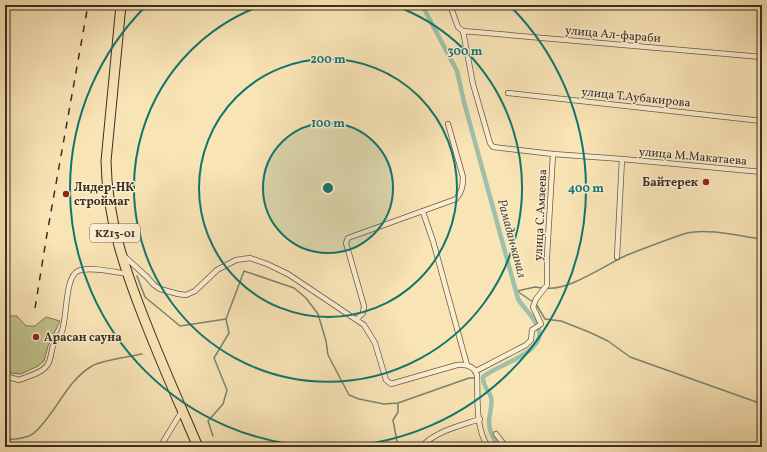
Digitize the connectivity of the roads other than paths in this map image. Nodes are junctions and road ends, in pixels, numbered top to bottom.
1 (121, 5) edge
2 (450, 5) edge
3 (463, 31) junction
4 (762, 58) edge
5 (508, 93) dead end
6 (762, 121) edge
7 (448, 124) dead end
8 (553, 154) junction
9 (622, 159) junction
10 (762, 172) edge
11 (422, 212) junction
12 (762, 239) edge
13 (762, 253) edge
14 (121, 254) junction
15 (617, 257) dead end
16 (127, 274) junction
17 (357, 319) junction
18 (467, 365) junction
19 (476, 371) junction
20 (5, 376) edge
21 (183, 410) junction
22 (480, 420) junction
23 (496, 434) dead end
24 (160, 447) edge
25 (198, 447) edge
26 (421, 447) edge
27 (488, 447) edge
28 (506, 447) edge

1 - 14 highway, KZ13-01
2 - 3 street
3 - 4 street, улица Ал-фараби
3 - 8 street, улица С.Амзеева
5 - 6 street, улица Т.Аубакирова
7 - 11 street
8 - 9 street, улица М.Макатаева
8 - 19 street, улица С.Амзеева
9 - 10 street, улица М.Макатаева
9 - 15 street, улица М.Макатаева
11 - 17 street
11 - 18 street
12 - 13 street
14 - 16 highway, KZ13-01
14 - 17 street
16 - 20 street
16 - 21 highway, KZ13-01
17 - 18 street
18 - 19 street
19 - 22 street
21 - 24 street
21 - 25 highway, KZ13-01
22 - 26 street
22 - 27 street
23 - 28 street

